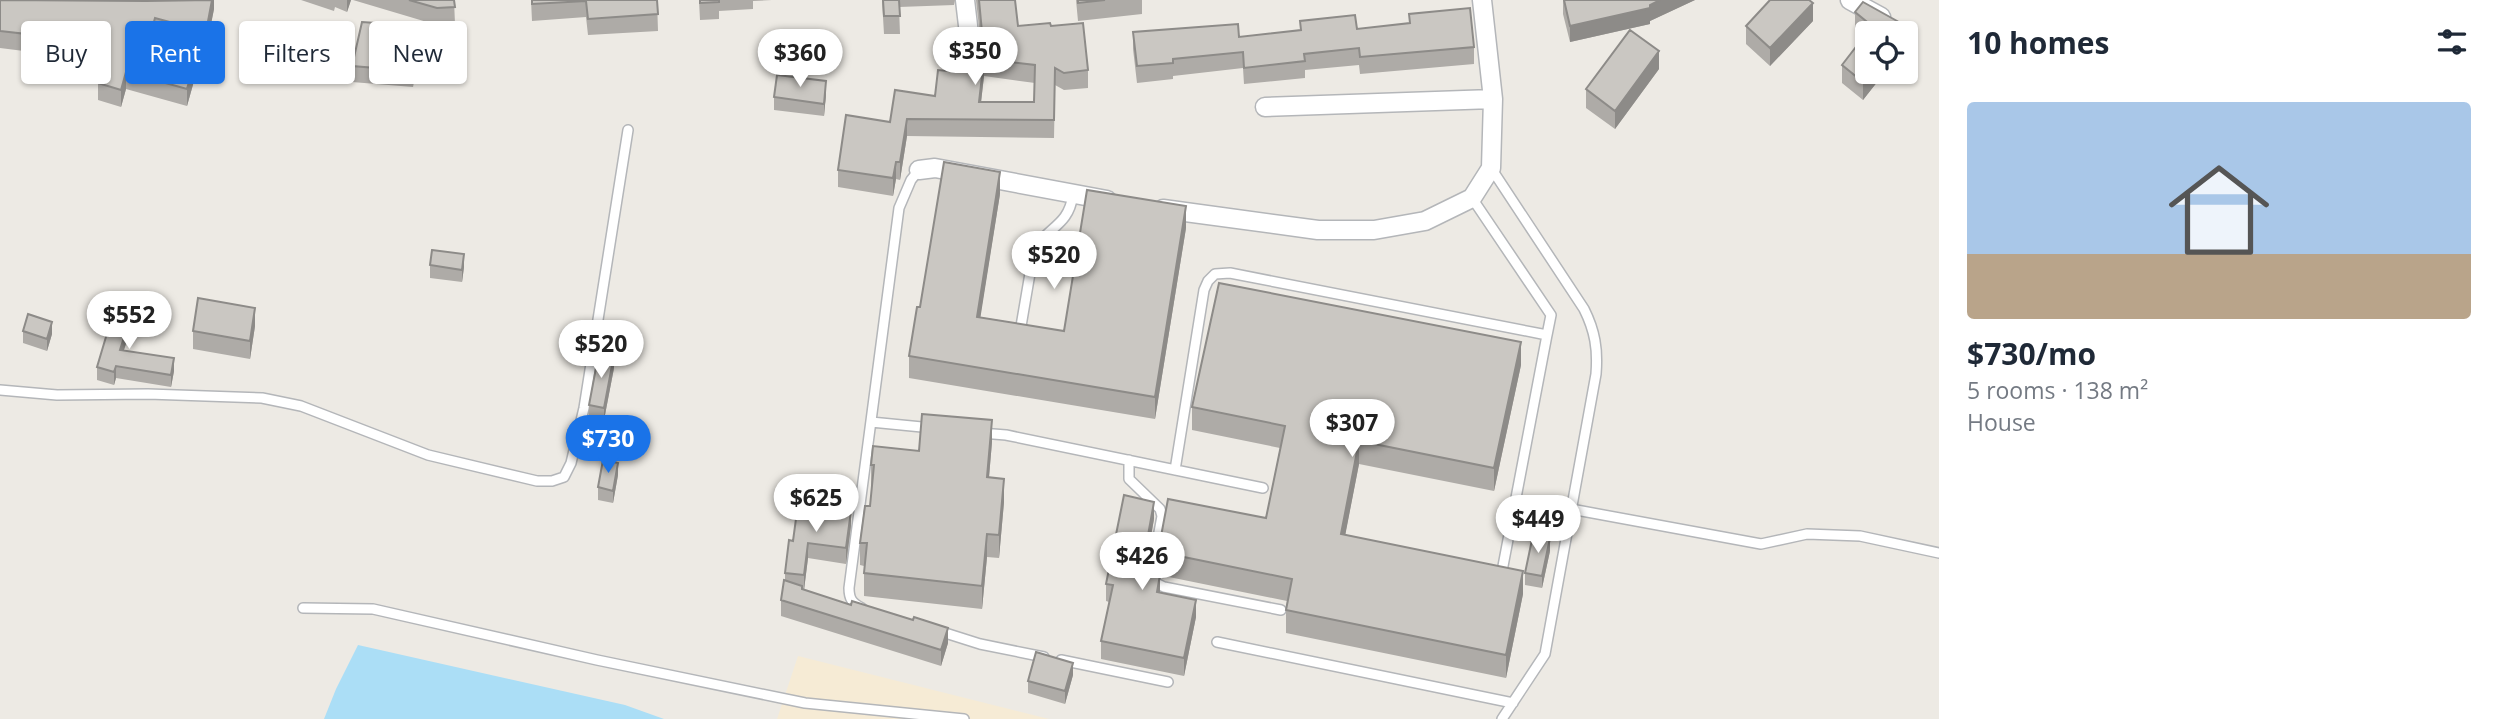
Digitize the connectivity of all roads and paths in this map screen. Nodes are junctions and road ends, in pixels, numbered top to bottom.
1 (965, 0) edge
2 (1482, 0) edge
3 (1850, 0) edge
4 (1888, 21) edge
5 (971, 51) edge
6 (1493, 99) junction
7 (1265, 107) dead end
8 (628, 130) dead end
9 (1492, 168) junction
10 (919, 170) joint
11 (1073, 195) junction
12 (1472, 198) junction
13 (1020, 332) edge
14 (1547, 335) junction
15 (0, 390) edge
16 (871, 422) junction
17 (939, 429) edge
18 (966, 431) edge
19 (1129, 460) junction
20 (1175, 470) junction
21 (1263, 488) dead end
22 (1571, 509) junction
23 (1939, 553) edge
24 (1503, 566) edge
25 (303, 608) dead end
26 (867, 610) edge
27 (1281, 610) dead end
28 (930, 629) edge
29 (1217, 642) dead end
30 (1168, 682) dead end
31 (1513, 703) junction
32 (964, 719) edge
33 (1502, 719) edge

1 - 5 street
2 - 6 street
3 - 4 street
6 - 7 street
6 - 9 street
8 - 15 lane
9 - 12 street
9 - 22 lane
10 - 11 street
10 - 16 lane
11 - 12 street
11 - 13 lane
12 - 14 lane
14 - 20 lane
14 - 24 lane
16 - 17 lane
16 - 26 lane
18 - 19 lane
19 - 20 lane
19 - 27 lane
20 - 21 lane
22 - 23 lane
22 - 31 lane
25 - 32 lane
28 - 30 lane
29 - 31 lane
31 - 33 lane

